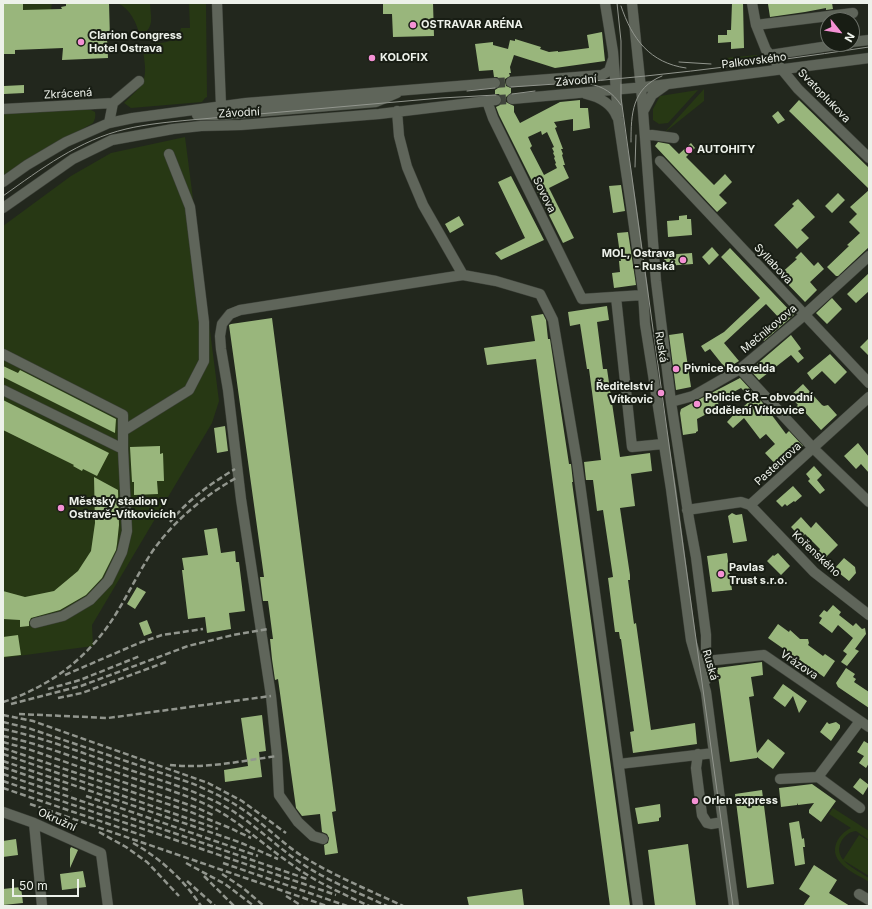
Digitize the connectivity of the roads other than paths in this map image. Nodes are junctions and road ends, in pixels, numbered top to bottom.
1 (217, 3) edge
2 (605, 3) edge
3 (632, 3) edge
4 (752, 3) edge
5 (820, 17) edge
6 (756, 26) junction
7 (820, 47) edge
8 (770, 55) junction
9 (869, 58) edge
10 (613, 59) junction
11 (782, 70) junction
12 (598, 76) junction
13 (139, 81) dead end
14 (510, 82) tunnel mouth
15 (494, 84) tunnel mouth
16 (669, 84) junction
17 (615, 86) junction
18 (641, 87) junction
19 (627, 89) junction
20 (404, 90) junction
21 (578, 93) junction
22 (512, 99) tunnel mouth
23 (491, 100) joint
24 (376, 102) junction
25 (113, 103) junction
26 (3, 110) edge
27 (221, 111) junction
28 (401, 111) junction
29 (618, 118) junction
30 (644, 118) junction
31 (108, 123) junction
32 (164, 130) junction
33 (645, 136) junction
34 (674, 138) dead end
35 (168, 154) dead end
36 (869, 158) edge
37 (660, 161) dead end
38 (3, 182) edge
39 (3, 208) edge
40 (869, 256) edge
41 (463, 275) junction
42 (643, 295) junction
43 (616, 297) junction
44 (805, 315) junction
45 (3, 354) edge
46 (740, 369) junction
47 (869, 383) edge
48 (3, 390) edge
49 (869, 398) edge
50 (672, 402) junction
51 (123, 431) junction
52 (663, 444) junction
53 (813, 448) junction
54 (123, 449) junction
55 (869, 502) edge
56 (750, 505) junction
57 (687, 510) junction
58 (869, 616) edge
59 (35, 623) dead end
60 (706, 661) junction
61 (706, 692) junction
62 (860, 721) junction
63 (869, 727) edge
64 (714, 753) junction
65 (698, 754) junction
66 (619, 764) junction
67 (818, 777) junction
68 (780, 779) dead end
69 (860, 808) dead end
70 (3, 812) edge
71 (34, 822) junction
72 (723, 822) junction
73 (323, 839) dead end
74 (859, 894) dead end
75 (869, 900) edge
76 (42, 906) edge
77 (108, 906) edge
78 (638, 906) edge
79 (734, 906) edge

1 - 27 street
2 - 10 street, Ruská
3 - 18 street, Ruská
4 - 6 street, Svatoplukova
5 - 6 street
6 - 8 street, Svatoplukova
7 - 8 street, Palkovského
8 - 11 street, Svatoplukova
9 - 11 street, Palkovského
10 - 12 street, Závodní
10 - 17 street, Ruská
11 - 16 street, Palkovského
11 - 36 street, Svatoplukova
12 - 14 street, Závodní
12 - 17 street
13 - 25 street
15 - 20 street, Závodní
16 - 18 street, Palkovského
16 - 30 street
17 - 19 street, Závodní
17 - 21 street, Závodní
17 - 29 street, Ruská
18 - 19 street, Závodní
18 - 30 street, Ruská
19 - 30 street
20 - 24 street
20 - 27 street, Závodní
21 - 22 street, Závodní
21 - 29 street
23 - 28 street, Závodní
23 - 43 street, Sovova
24 - 27 street
24 - 28 street
25 - 26 street, Zkrácená
25 - 31 street
27 - 31 street, Závodní
27 - 32 street
28 - 32 street, Závodní
28 - 41 street
29 - 42 street, Ruská
30 - 33 street, Ruská
31 - 38 street, Závodní
32 - 39 street, Závodní
33 - 34 street
33 - 50 street, Ruská
35 - 51 street
37 - 44 street, Syllabova
40 - 44 street, Mečnikovova
41 - 66 street
41 - 73 street
42 - 43 street
42 - 52 street, Ruská
43 - 52 street
44 - 46 street, Mečnikovova
44 - 47 street, Syllabova
45 - 51 street
46 - 50 street, Mečnikovova
46 - 53 street
48 - 54 street
49 - 53 street, Pasteurova
50 - 57 street, Ruská
51 - 54 street
52 - 61 street, Ruská
53 - 55 street
53 - 56 street, Pasteurova
54 - 59 street
56 - 57 street
56 - 58 street, Kořenského
57 - 60 street, Ruská
60 - 61 street, Ruská
60 - 62 street, Vrázova
61 - 64 street, Ruská
62 - 63 street, Vrázova
62 - 67 street
64 - 65 street
64 - 72 street, Ruská
65 - 66 street
65 - 72 street
66 - 78 street
67 - 68 street
67 - 69 street
70 - 71 street, Okružní
71 - 76 street
71 - 77 street, Okružní
72 - 79 street, Ruská
74 - 75 street

